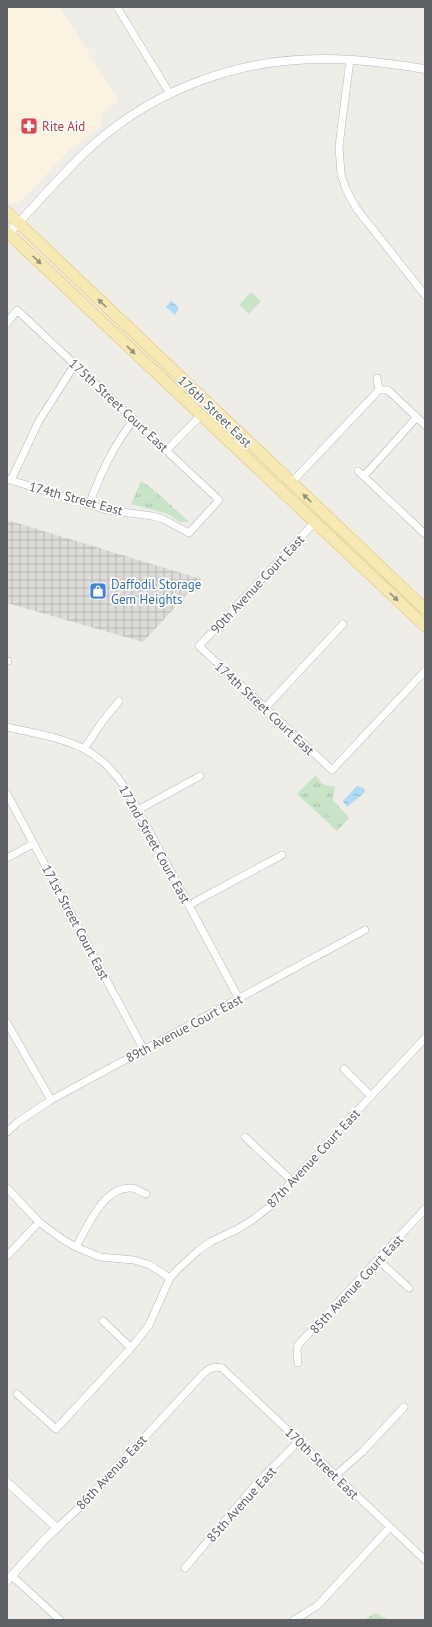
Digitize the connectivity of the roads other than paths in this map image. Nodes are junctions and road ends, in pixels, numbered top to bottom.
1 (117, 7) edge
2 (350, 60) junction
3 (425, 69) edge
4 (170, 94) junction
5 (7, 212) edge
6 (18, 223) junction
7 (7, 234) edge
8 (425, 295) edge
9 (7, 324) edge
10 (75, 364) junction
11 (377, 378) dead end
12 (379, 390) junction
13 (200, 416) junction
14 (417, 418) junction
15 (134, 419) junction
16 (425, 425) edge
17 (225, 438) junction
18 (168, 450) junction
19 (358, 471) dead end
20 (364, 476) junction
21 (9, 480) edge
22 (291, 483) junction
23 (89, 505) junction
24 (315, 522) junction
25 (189, 533) joint
26 (425, 534) edge
27 (412, 596) junction
28 (425, 608) edge
29 (343, 624) dead end
30 (425, 626) edge
31 (199, 646) joint
32 (425, 671) edge
33 (119, 701) dead end
34 (265, 708) junction
35 (7, 727) edge
36 (84, 749) junction
37 (200, 776) dead end
38 (7, 794) edge
39 (138, 810) junction
40 (33, 844) junction
41 (282, 855) dead end
42 (7, 858) edge
43 (189, 905) junction
44 (365, 930) dead end
45 (239, 999) junction
46 (7, 1023) edge
47 (425, 1038) edge
48 (144, 1050) junction
49 (344, 1069) dead end
50 (371, 1096) junction
51 (51, 1100) junction
52 (7, 1132) edge
53 (245, 1137) dead end
54 (292, 1182) junction
55 (7, 1188) edge
56 (146, 1194) dead end
57 (425, 1209) edge
58 (39, 1222) junction
59 (76, 1247) junction
60 (7, 1256) edge
61 (378, 1260) junction
62 (170, 1278) junction
63 (409, 1288) dead end
64 (103, 1321) dead end
65 (131, 1348) junction
66 (298, 1362) dead end
67 (217, 1367) joint
68 (18, 1394) dead end
69 (404, 1407) dead end
70 (299, 1441) junction
71 (335, 1476) junction
72 (7, 1482) edge
73 (390, 1527) junction
74 (56, 1528) junction
75 (425, 1560) edge
76 (185, 1568) dead end
77 (9, 1579) edge
78 (60, 1620) edge
79 (294, 1620) edge

1 - 4 street
2 - 3 street
2 - 4 street
2 - 8 street
4 - 6 street
5 - 6 main road, 176th Street East
6 - 7 street
22 -> 6 main road, 176th Street East
7 -> 13 main road, 176th Street East
9 - 10 street, 175th Street Court East
10 - 15 street, 175th Street Court East
10 - 21 street
11 - 12 street
12 - 14 street
12 - 22 street
13 - 17 main road, 176th Street East
13 - 18 street
14 - 16 street
14 - 20 street
15 - 18 street, 175th Street Court East
15 - 23 street
17 - 22 main road
17 - 24 main road, 176th Street East
18 - 25 street, 175th Street Court East
19 - 20 street
20 - 26 street
21 - 23 street, 174th Street East
27 -> 22 main road, 176th Street East
23 - 25 street, 174th Street East
24 - 27 main road
24 -> 30 main road, 176th Street East
24 - 31 street, 90th Avenue Court East
27 - 28 main road, 176th Street East
29 - 34 street
31 - 34 street, 174th Street Court East
32 - 34 street, 174th Street Court East
33 - 36 street
35 - 36 street, 172nd Street Court East
36 - 39 street, 172nd Street Court East
37 - 39 street
38 - 40 street, 171st Street Court East
39 - 43 street, 172nd Street Court East
40 - 42 street
40 - 48 street, 171st Street Court East
41 - 43 street
43 - 45 street, 172nd Street Court East
44 - 45 street, 89th Avenue Court East
45 - 48 street, 89th Avenue Court East
46 - 51 street
47 - 50 street, 87th Avenue Court East
48 - 51 street, 89th Avenue Court East
49 - 50 street
50 - 54 street, 87th Avenue Court East
51 - 52 street, 89th Avenue Court East
53 - 54 street
54 - 62 street, 87th Avenue Court East
55 - 58 street
56 - 59 street
57 - 61 street, 85th Avenue Court East
58 - 59 street
58 - 60 street
59 - 62 street
61 - 63 street
61 - 66 street, 85th Avenue Court East
62 - 65 street, 87th Avenue Court East
64 - 65 street
65 - 68 street, 87th Avenue Court East
67 - 70 street, 170th Street East
67 - 74 street, 86th Avenue East
69 - 71 street
70 - 71 street, 170th Street East
70 - 76 street, 85th Avenue East
71 - 73 street, 170th Street East
72 - 74 street
73 - 75 street, 170th Street East
73 - 79 street
74 - 77 street, 86th Avenue East
77 - 78 street

